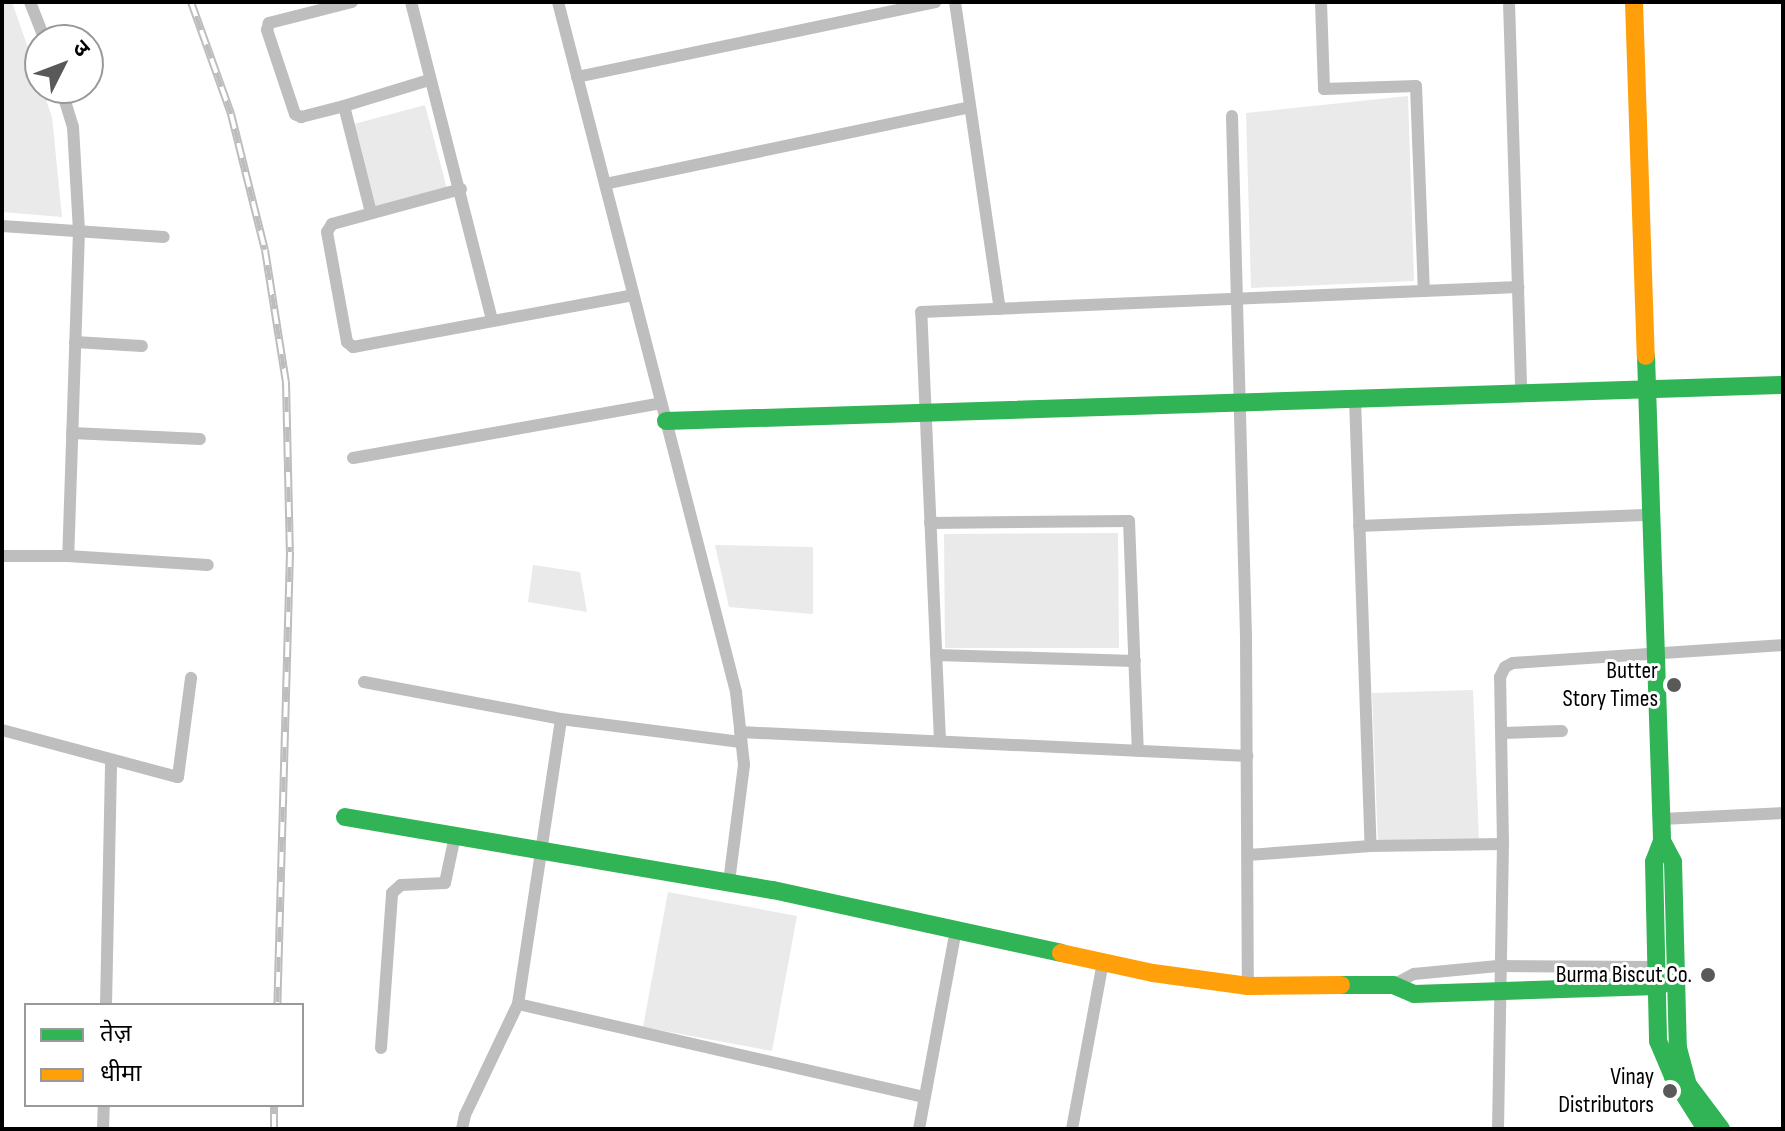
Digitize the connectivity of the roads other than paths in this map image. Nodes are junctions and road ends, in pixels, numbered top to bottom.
1 (30, 2) edge
2 (352, 2) edge
3 (411, 2) edge
4 (558, 2) edge
5 (935, 2) edge
6 (955, 2) edge
7 (1321, 2) edge
8 (1509, 2) edge
9 (1634, 2) edge
10 (39, 24) edge
11 (577, 77) junction
12 (429, 80) junction
13 (66, 104) edge
14 (344, 106) junction
15 (970, 107) junction
16 (1232, 116) dead end
17 (605, 184) junction
18 (461, 189) junction
19 (371, 213) junction
20 (2, 226) edge
21 (79, 231) junction
22 (164, 237) dead end
23 (1518, 287) junction
24 (1424, 291) junction
25 (633, 295) junction
26 (1239, 299) junction
27 (1000, 309) junction
28 (492, 319) junction
29 (75, 342) junction
30 (142, 346) dead end
31 (1783, 385) edge
32 (1646, 389) junction
33 (1521, 393) junction
34 (1355, 399) junction
35 (1241, 403) junction
36 (664, 412) junction
37 (925, 413) junction
38 (72, 433) junction
39 (200, 439) dead end
40 (353, 458) dead end
41 (1651, 515) junction
42 (930, 523) junction
43 (1359, 526) junction
44 (2, 556) edge
45 (68, 556) junction
46 (208, 565) dead end
47 (1783, 645) edge
48 (1656, 653) junction
49 (936, 655) junction
50 (1135, 661) junction
51 (191, 678) dead end
52 (364, 682) dead end
53 (561, 719) junction
54 (2, 730) edge
55 (1562, 731) dead end
56 (1502, 733) junction
57 (741, 737) junction
58 (940, 741) junction
59 (1138, 751) junction
60 (1247, 756) junction
61 (111, 760) junction
62 (1783, 813) edge
63 (345, 817) dead end
64 (1662, 819) junction
65 (455, 836) junction
66 (1662, 841) junction
67 (1503, 844) junction
68 (1371, 846) junction
69 (541, 850) junction
70 (1248, 855) junction
71 (729, 882) junction
72 (956, 930) junction
73 (1103, 962) junction
74 (1498, 966) junction
75 (1657, 977) junction
76 (1677, 979) junction
77 (1393, 985) junction
78 (1248, 986) junction
79 (1498, 988) junction
80 (106, 1003) edge
81 (518, 1004) junction
82 (381, 1048) dead end
83 (925, 1097) junction
84 (104, 1107) edge
85 (103, 1129) edge
86 (462, 1129) edge
87 (919, 1129) edge
88 (1075, 1129) edge
89 (1498, 1129) edge
90 (1706, 1129) edge
91 (1721, 1129) edge

1 - 10 street
2 - 14 street
3 - 12 street
4 - 11 street
5 - 11 street
6 - 15 street
7 - 24 street
8 - 23 street
9 - 32 street
11 - 17 street
12 - 14 street
12 - 18 street
13 - 21 street
14 - 19 street
15 - 17 street
15 - 27 street
16 - 26 street
17 - 25 street
18 - 19 street
18 - 28 street
19 - 28 street
20 - 21 street
21 - 22 street
21 - 29 street
23 - 24 street
23 - 33 street
24 - 26 street
25 - 28 street
25 - 36 street
26 - 27 street
26 - 35 street
27 - 37 street
29 - 30 street
29 - 38 street
31 - 32 street
32 - 33 street
32 - 41 street
33 - 34 street
34 - 35 street
34 - 43 street
35 - 37 street
35 - 60 street
36 - 37 street
36 - 40 street
36 - 57 street
37 - 42 street
38 - 39 street
38 - 45 street
41 - 43 street
41 - 48 street
42 - 49 street
42 - 50 street
43 - 68 street
44 - 45 street
45 - 46 street
47 - 48 street
48 - 56 street
48 - 64 street
49 - 50 street
49 - 58 street
50 - 59 street
51 - 61 street
52 - 53 street
53 - 57 street
53 - 69 street
54 - 61 street
55 - 56 street
56 - 67 street
57 - 58 street
57 - 71 street
58 - 59 street
59 - 60 street
60 - 70 street
61 - 80 street
62 - 64 street
63 - 65 street
64 - 66 street
65 - 69 street
65 - 82 street
66 - 75 street
66 - 76 street
67 - 68 street
67 - 74 street
68 - 70 street
69 - 71 street
69 - 81 street
70 - 78 street
71 - 72 street
72 - 73 street
72 - 83 street
73 - 78 street
73 - 88 street
74 - 75 street
74 - 77 street
74 - 79 street
75 - 76 street
75 - 79 street
75 - 90 street
76 - 91 street
77 - 78 street
77 - 79 street
79 - 89 street
81 - 83 street
81 - 86 street
83 - 87 street
84 - 85 street

